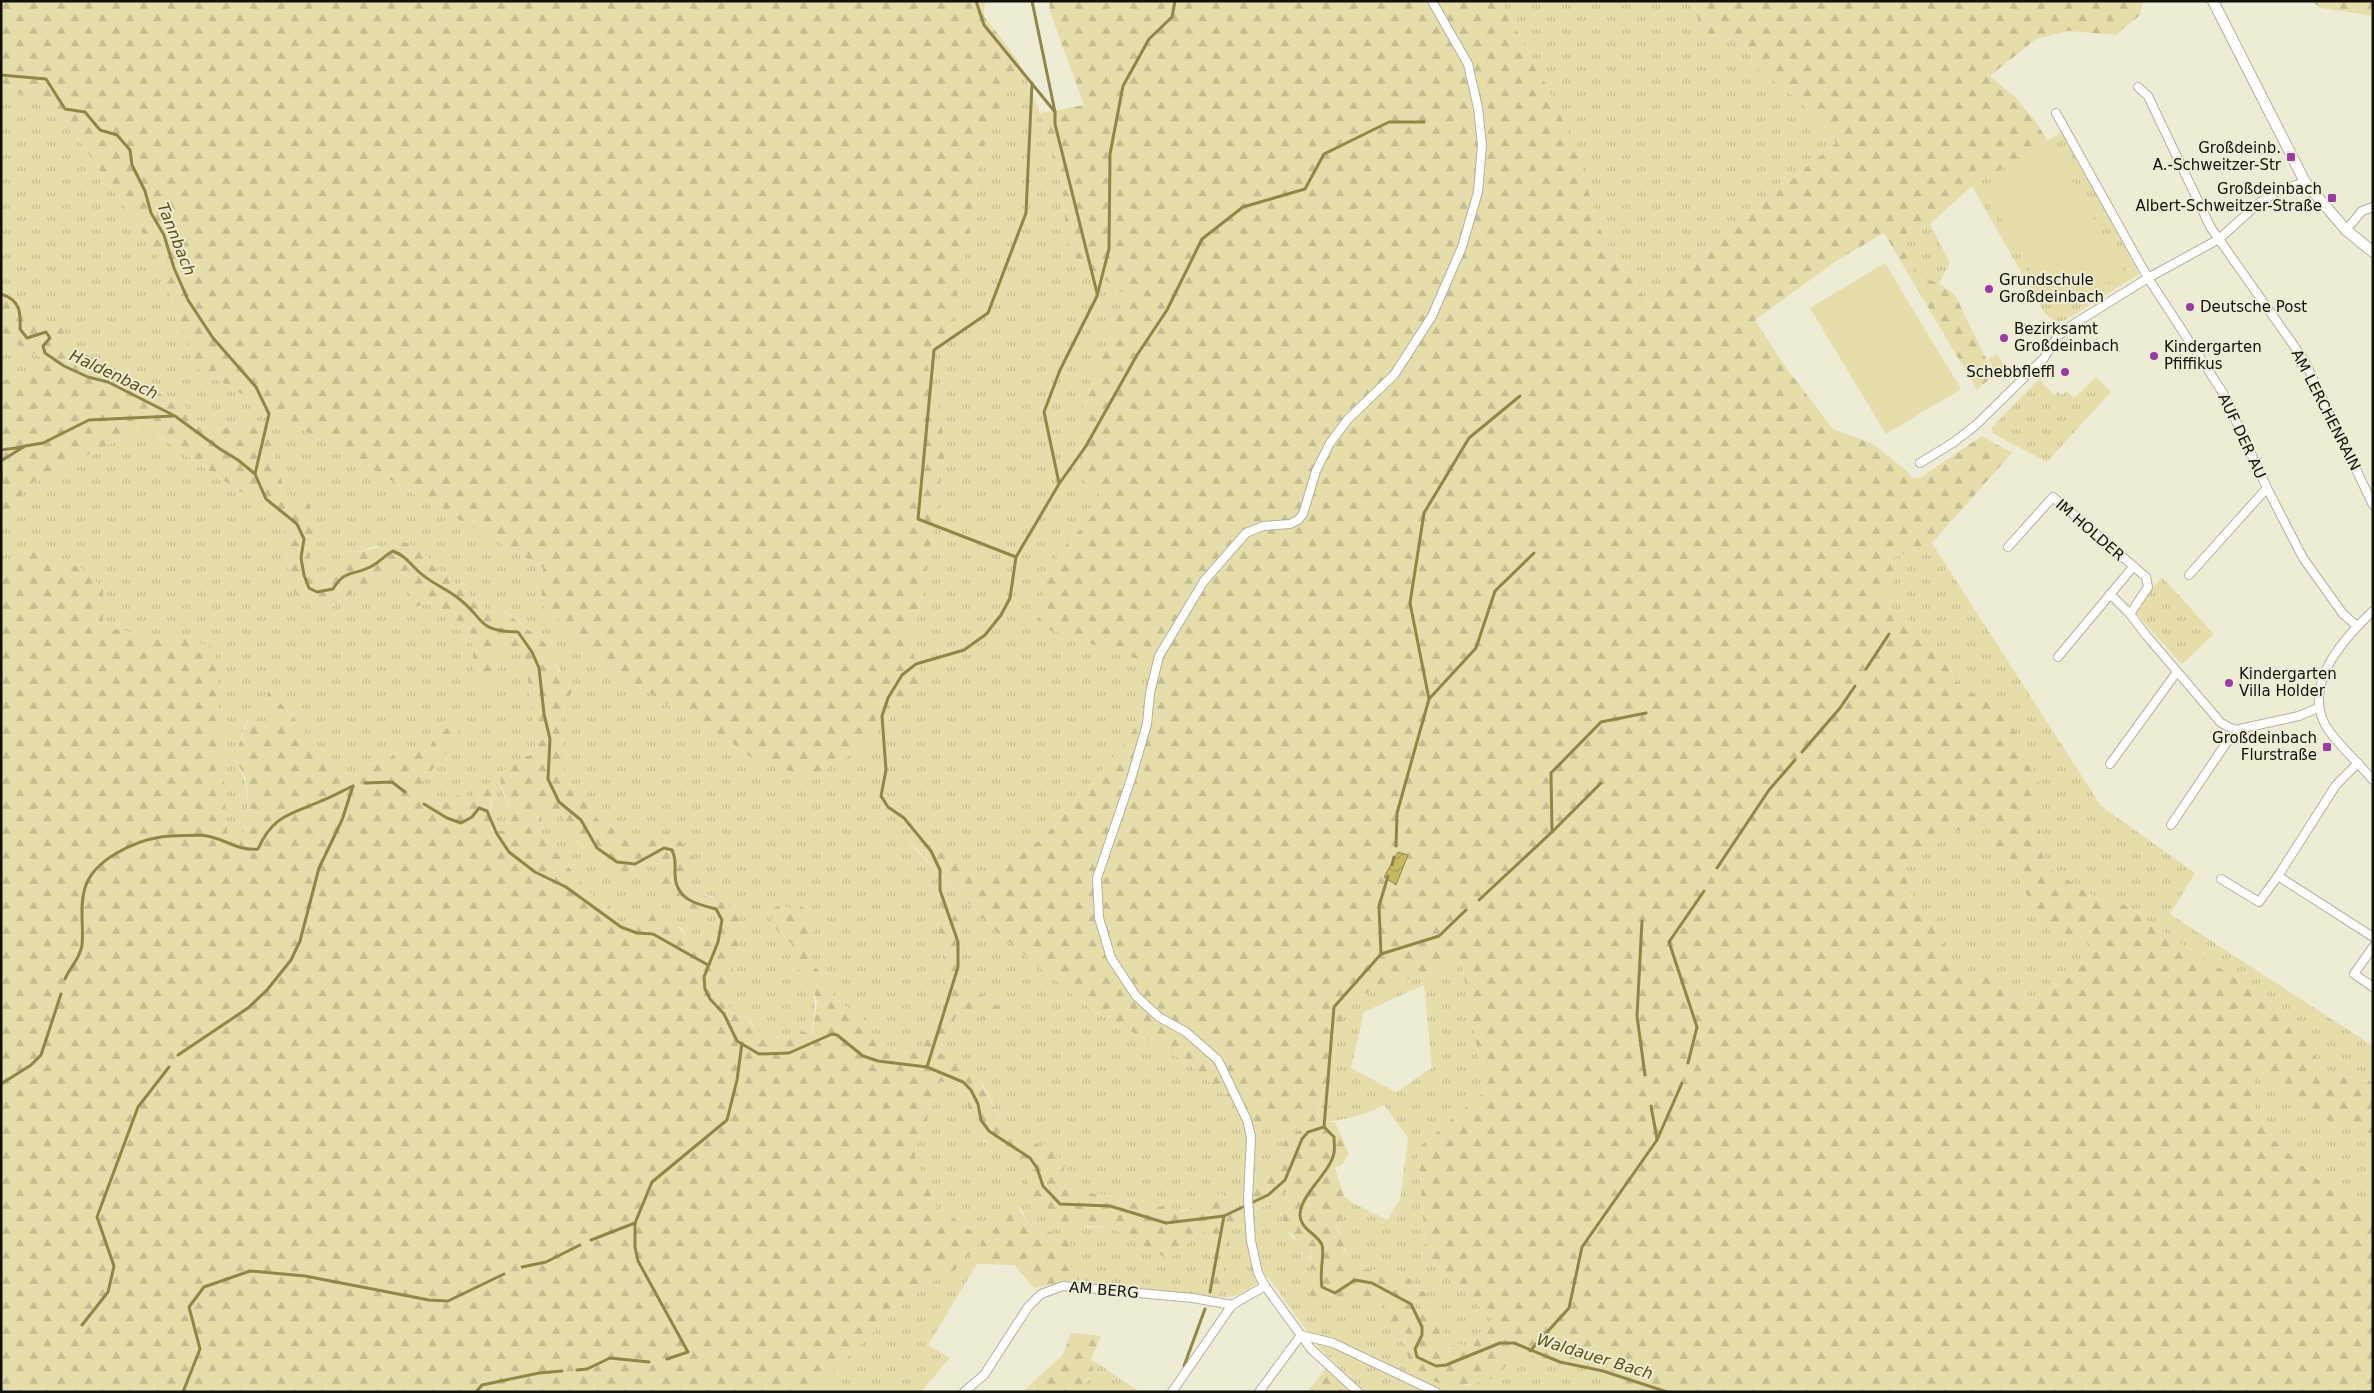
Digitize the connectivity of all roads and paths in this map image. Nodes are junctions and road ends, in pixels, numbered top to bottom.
1 (1432, 1) edge
2 (2213, 1) edge
3 (2138, 87) dead end
4 (2056, 113) dead end
5 (2305, 182) junction
6 (2373, 206) edge
7 (2346, 230) junction
8 (2219, 239) junction
9 (2373, 252) edge
10 (2148, 278) junction
11 (1920, 463) dead end
12 (2267, 488) junction
13 (2373, 505) edge
14 (2008, 547) dead end
15 (2133, 567) junction
16 (2189, 575) dead end
17 (2110, 594) junction
18 (2373, 610) edge
19 (2130, 614) junction
20 (2357, 626) junction
21 (2058, 657) dead end
22 (2177, 672) junction
23 (2318, 708) junction
24 (2235, 730) junction
25 (2358, 763) junction
26 (2110, 764) dead end
27 (2373, 780) edge
28 (2171, 825) dead end
29 (2278, 876) junction
30 (2221, 879) dead end
31 (2373, 937) edge
32 (2373, 947) edge
33 (2373, 987) edge
34 (1264, 1286) junction
35 (1232, 1305) junction
36 (1301, 1335) junction
37 (964, 1392) edge
38 (1172, 1392) edge
39 (1258, 1392) edge
40 (1358, 1392) edge
41 (1436, 1392) edge

1 - 34 street
2 - 5 street
3 - 8 street, AM LERCHENRAIN
4 - 10 street, AUF DER AU
5 - 7 street
5 - 8 street
6 - 7 street
7 - 9 street
8 - 10 street
8 - 13 street, AM LERCHENRAIN
10 - 11 street
10 - 12 street, AUF DER AU
12 - 16 street
12 - 20 street, AUF DER AU
14 - 15 street, IM HOLDER
15 - 17 street, IM HOLDER
15 - 19 street, IM HOLDER
17 - 19 street
17 - 21 street, IM HOLDER
18 - 20 street
19 - 22 street
20 - 23 street
22 - 24 street
22 - 26 street
23 - 24 street
23 - 25 street
24 - 28 street
25 - 27 street
25 - 29 street
29 - 30 street
29 - 31 street
32 - 33 street
34 - 35 street
34 - 36 street
35 - 37 street, AM BERG
35 - 38 street
36 - 39 street
36 - 40 street
36 - 41 street

